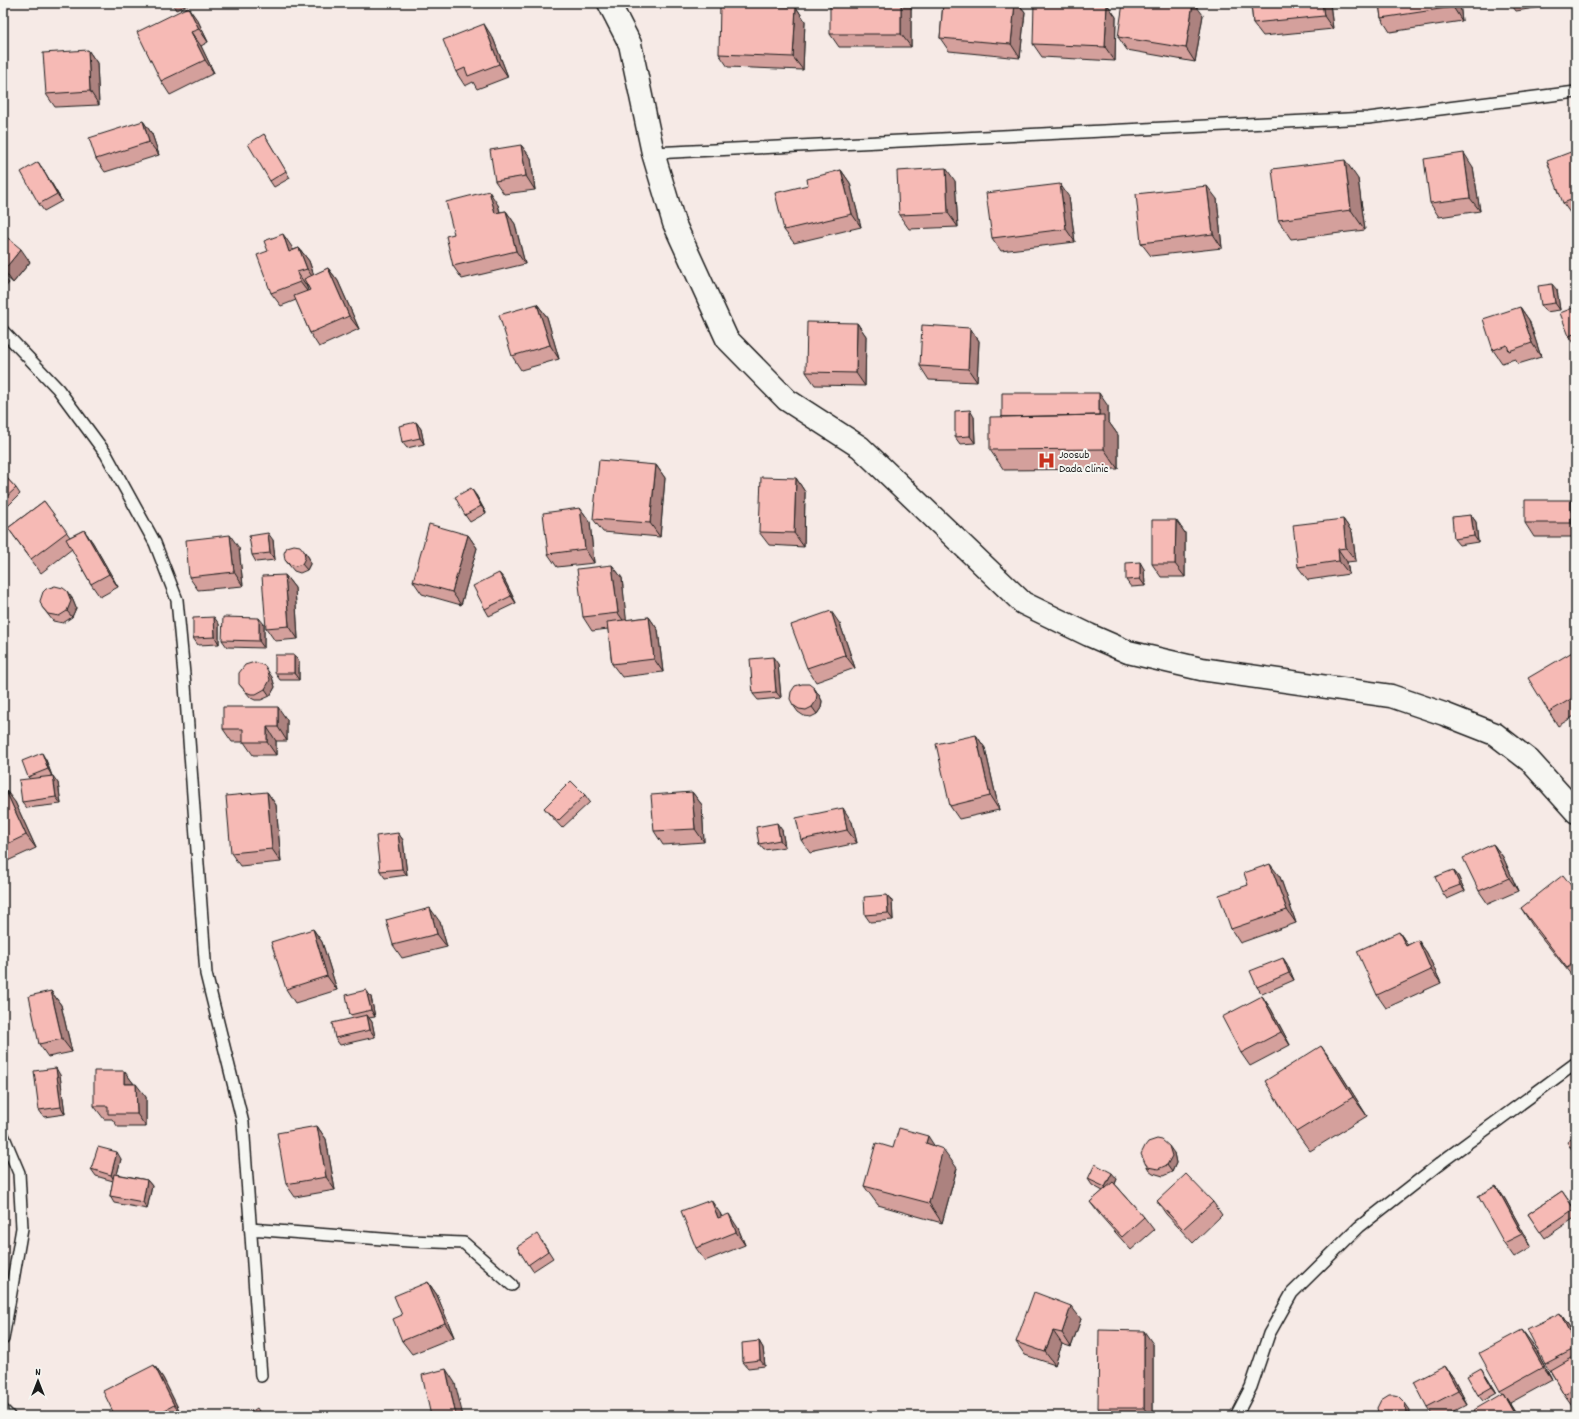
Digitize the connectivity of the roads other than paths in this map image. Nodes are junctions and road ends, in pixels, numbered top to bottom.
1 (609, 3) edge
2 (1576, 92) edge
3 (653, 153) junction
4 (3, 331) edge
5 (1576, 812) edge
6 (1576, 1063) edge
7 (3, 1135) edge
8 (250, 1229) junction
9 (512, 1285) dead end
10 (3, 1339) edge
11 (261, 1376) dead end
12 (3, 1410) edge
13 (9, 1416) edge
14 (1236, 1416) edge

1 - 3 street
2 - 3 lane
3 - 5 street
4 - 8 lane
6 - 14 lane
7 - 10 lane
8 - 9 lane
8 - 11 lane
12 - 13 lane

